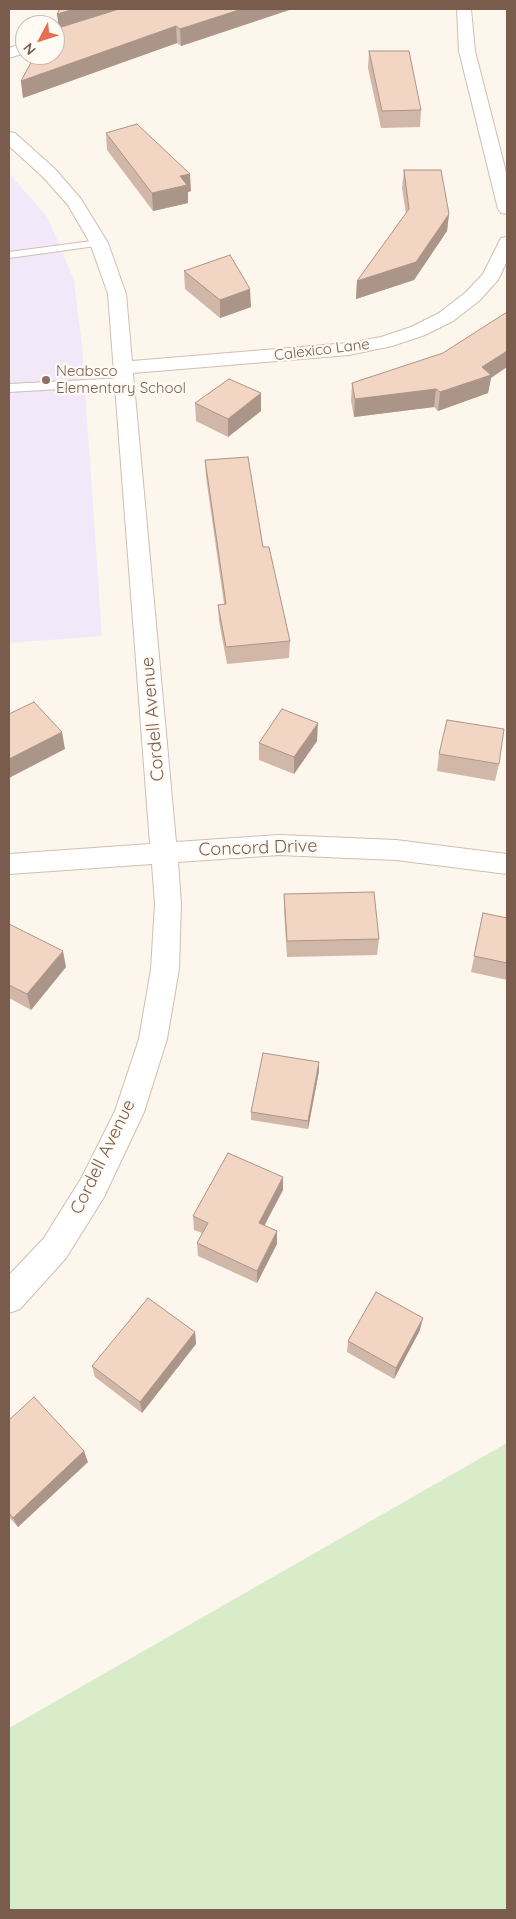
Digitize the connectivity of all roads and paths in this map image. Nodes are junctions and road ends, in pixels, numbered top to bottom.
1 (464, 9) edge
2 (9, 138) edge
3 (507, 209) edge
4 (507, 242) edge
5 (99, 243) junction
6 (9, 255) edge
7 (125, 375) junction
8 (9, 388) edge
9 (164, 853) junction
10 (9, 864) edge
11 (507, 864) edge
12 (9, 1298) edge

1 - 3 street
2 - 5 street, Cordell Avenue
4 - 7 street, Calexico Lane
5 - 6 lane
5 - 7 street, Cordell Avenue
7 - 8 lane
7 - 9 street, Cordell Avenue
9 - 10 street, Concord Drive
9 - 11 street, Concord Drive
9 - 12 street, Cordell Avenue

